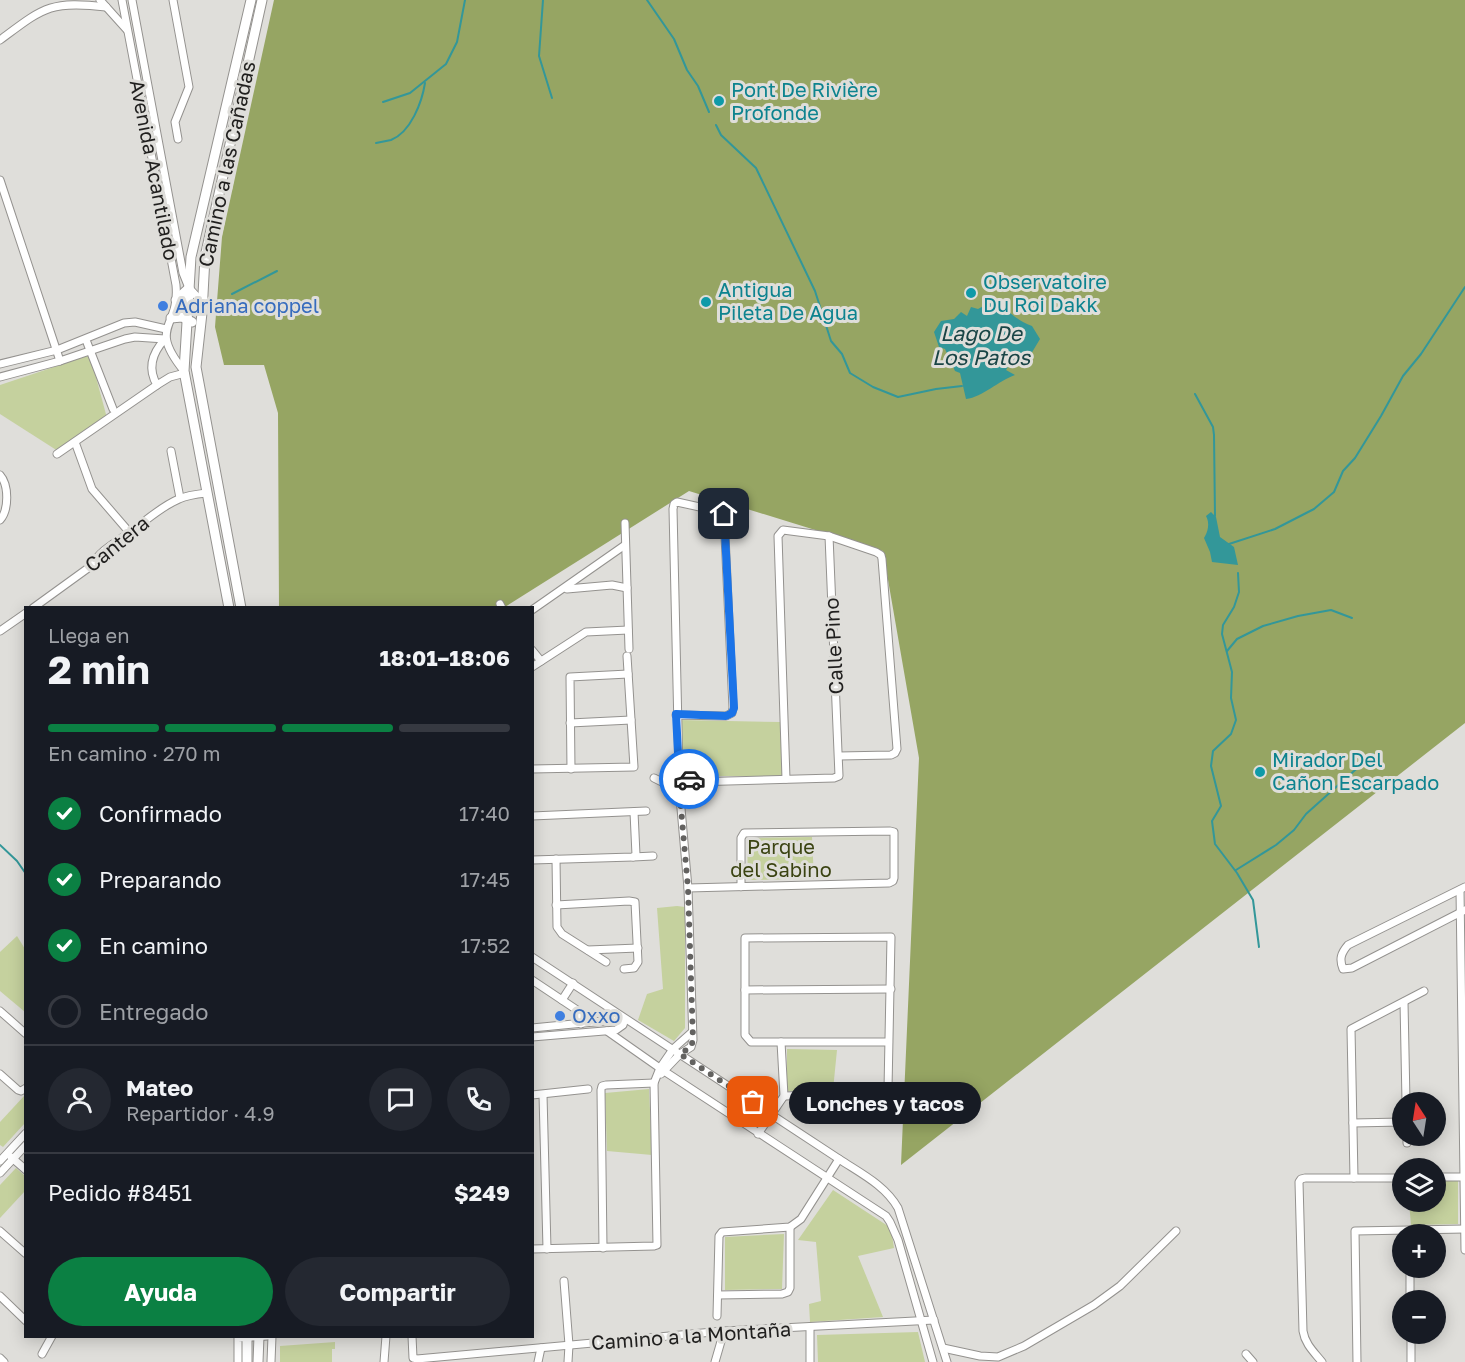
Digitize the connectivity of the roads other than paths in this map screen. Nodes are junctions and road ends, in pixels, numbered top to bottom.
1 (100, 0) edge
2 (122, 0) edge
3 (132, 0) edge
4 (173, 0) edge
5 (251, 0) edge
6 (262, 0) edge
7 (106, 7) junction
8 (136, 29) junction
9 (127, 30) junction
10 (0, 40) edge
11 (178, 139) dead end
12 (213, 165) junction
13 (225, 167) junction
14 (0, 180) edge
15 (3, 202) edge
16 (189, 288) junction
17 (176, 300) junction
18 (203, 303) junction
19 (171, 318) junction
20 (188, 320) junction
21 (166, 329) junction
22 (200, 329) junction
23 (165, 339) junction
24 (87, 340) junction
25 (57, 350) junction
26 (92, 352) junction
27 (10, 362) junction
28 (60, 362) junction
29 (0, 364) edge
30 (184, 372) junction
31 (13, 374) junction
32 (0, 377) edge
33 (158, 385) junction
34 (113, 409) dead end
35 (75, 442) junction
36 (171, 451) dead end
37 (57, 454) dead end
38 (0, 475) edge
39 (207, 493) junction
40 (180, 498) junction
41 (0, 520) edge
42 (625, 523) dead end
43 (130, 533) junction
44 (829, 536) junction
45 (625, 545) junction
46 (627, 588) junction
47 (564, 589) junction
48 (36, 606) edge
49 (229, 606) edge
50 (241, 606) edge
51 (534, 609) edge
52 (24, 614) edge
53 (628, 630) junction
54 (0, 632) edge
55 (534, 652) edge
56 (541, 661) junction
57 (534, 666) edge
58 (628, 674) junction
59 (676, 714) junction
60 (631, 720) junction
61 (570, 723) junction
62 (839, 756) junction
63 (534, 769) edge
64 (571, 769) junction
65 (679, 772) junction
66 (654, 777) dead end
67 (786, 779) junction
68 (692, 782) junction
69 (672, 787) junction
70 (680, 797) junction
71 (646, 811) dead end
72 (634, 812) junction
73 (534, 816) edge
74 (635, 856) junction
75 (653, 856) dead end
76 (556, 859) junction
77 (534, 860) edge
78 (741, 887) junction
79 (688, 888) junction
80 (1462, 888) edge
81 (556, 905) junction
82 (1462, 911) edge
83 (639, 948) junction
84 (588, 950) junction
85 (534, 958) edge
86 (606, 962) dead end
87 (624, 969) dead end
88 (534, 981) edge
89 (573, 983) junction
90 (891, 988) junction
91 (745, 990) junction
92 (1424, 991) dead end
93 (561, 1000) junction
94 (1404, 1002) junction
95 (0, 1011) edge
96 (625, 1019) junction
97 (581, 1024) junction
98 (534, 1028) edge
99 (608, 1031) junction
100 (24, 1032) edge
101 (534, 1037) edge
102 (781, 1042) junction
103 (889, 1042) junction
104 (677, 1052) junction
105 (1464, 1068) edge
106 (661, 1071) junction
107 (0, 1074) edge
108 (654, 1083) junction
109 (24, 1089) edge
110 (588, 1089) dead end
111 (1406, 1092) edge
112 (534, 1095) edge
113 (543, 1095) junction
114 (784, 1096) junction
115 (772, 1114) junction
116 (1392, 1122) edge
117 (1353, 1123) junction
118 (758, 1134) junction
119 (24, 1135) edge
120 (24, 1146) edge
121 (8, 1155) edge
122 (24, 1158) edge
123 (839, 1159) junction
124 (24, 1168) edge
125 (0, 1173) edge
126 (1446, 1177) edge
127 (1464, 1177) edge
128 (1354, 1178) junction
129 (1392, 1178) edge
130 (826, 1179) junction
131 (898, 1208) junction
132 (886, 1216) junction
133 (790, 1227) junction
134 (1465, 1229) edge
135 (1446, 1230) edge
136 (0, 1231) edge
137 (1176, 1231) dead end
138 (1392, 1232) edge
139 (603, 1248) junction
140 (547, 1249) junction
141 (534, 1250) edge
142 (1465, 1250) edge
143 (24, 1252) edge
144 (564, 1281) dead end
145 (718, 1295) junction
146 (0, 1296) edge
147 (717, 1316) dead end
148 (24, 1319) edge
149 (934, 1320) junction
150 (923, 1321) junction
151 (810, 1327) junction
152 (724, 1330) junction
153 (244, 1338) edge
154 (244, 1338) edge
155 (259, 1338) edge
156 (270, 1338) edge
157 (386, 1338) edge
158 (412, 1338) edge
159 (50, 1339) edge
160 (1411, 1344) edge
161 (570, 1345) junction
162 (541, 1348) junction
163 (943, 1348) junction
164 (42, 1354) dead end
165 (1246, 1354) dead end
166 (0, 1358) edge
167 (446, 1360) edge
168 (4, 1362) edge
169 (238, 1362) edge
170 (247, 1362) edge
171 (258, 1362) edge
172 (271, 1362) edge
173 (384, 1362) edge
174 (538, 1362) edge
175 (568, 1362) edge
176 (715, 1362) edge
177 (810, 1362) edge
178 (933, 1362) edge
179 (947, 1362) edge
180 (1252, 1362) edge
181 (1322, 1362) edge
182 (1357, 1362) edge
183 (1411, 1362) edge

1 - 7 street
2 - 9 street, Avenida Acantilado
3 - 8 street, Avenida Acantilado
4 - 11 street
5 - 12 main road, Camino a las Cañadas
6 - 13 main road, Camino a las Cañadas
7 - 9 street
7 - 10 street
8 - 9 street
8 - 16 street, Avenida Acantilado
9 - 17 street, Avenida Acantilado
12 - 13 main road
12 - 16 main road, Camino a las Cañadas
13 - 18 main road, Camino a las Cañadas
14 - 15 street
15 - 25 street
16 - 17 main road
16 - 18 street, Avenida Acantilado
16 - 20 main road, Camino a las Cañadas
17 - 19 street, Avenida Acantilado
18 - 22 main road, Camino a las Cañadas
19 - 20 main road
19 - 21 street, Avenida Acantilado
20 - 22 main road
20 - 30 main road, Camino a las Cañadas
21 - 23 street, Avenida Acantilado
21 - 24 street
22 - 50 main road, Camino a las Cañadas
23 - 26 street
23 - 30 street
23 - 33 street, Avenida Acantilado
24 - 25 street
24 - 26 street
25 - 27 street
25 - 28 street
26 - 28 street
26 - 34 street
27 - 29 street
27 - 31 street
28 - 31 street
30 - 33 street
30 - 39 main road, Camino a las Cañadas
31 - 32 street
33 - 35 street
35 - 37 street
35 - 43 street
36 - 40 street
38 - 41 street
39 - 40 street, Cantera
39 - 49 main road, Camino a las Cañadas
40 - 43 street, Cantera
42 - 45 street
43 - 48 street, Cantera
44 - 62 street, Calle Pino
44 - 62 street
44 - 67 street
45 - 46 street
45 - 47 street
46 - 47 street
46 - 53 street
47 - 51 street
52 - 54 street
53 - 56 street
53 - 58 street
55 - 56 street
56 - 57 street
58 - 60 street
58 - 61 street
59 - 59 street
59 - 65 street
60 - 61 street
60 - 64 street
61 - 64 street
62 - 67 street
63 - 64 street
65 - 68 street
65 - 69 street
66 - 69 street
67 - 68 street
68 - 70 street
69 - 70 street
70 - 79 street
71 - 72 street
72 - 73 street
72 - 74 street
74 - 75 street
74 - 76 street
76 - 77 street
76 - 81 street
78 - 78 street
78 - 79 street
79 - 104 street
80 - 82 street
80 - 82 street
81 - 83 street
81 - 84 street
82 - 105 street
83 - 84 street
83 - 87 street
84 - 86 street
85 - 89 street
88 - 93 street
89 - 93 street
89 - 96 street
90 - 91 street
90 - 91 street
90 - 103 street
91 - 102 street
92 - 94 street
93 - 97 street
94 - 111 street
94 - 117 street
95 - 100 street
96 - 97 street
96 - 99 street
96 - 104 street
97 - 98 street
99 - 101 street
99 - 106 street
102 - 103 street
102 - 114 street
103 - 114 street
104 - 106 street
104 - 115 street
105 - 127 street
106 - 108 street
106 - 118 street
107 - 109 street
108 - 139 street
108 - 139 street
110 - 113 street
112 - 113 street
113 - 140 street
114 - 115 street
115 - 118 street
115 - 123 street
116 - 117 street
117 - 128 street
118 - 130 street
119 - 121 street
120 - 121 street
121 - 122 street
121 - 124 street
121 - 125 street
123 - 130 street
123 - 131 street
126 - 127 street
127 - 134 street
128 - 129 street
128 - 181 street
130 - 132 street
130 - 133 street
131 - 132 street
131 - 149 street
132 - 150 street
133 - 145 street
133 - 145 street
134 - 135 street
134 - 142 street
136 - 143 street
137 - 163 street
138 - 182 street
139 - 140 street
140 - 141 street
144 - 161 street
145 - 147 street
146 - 148 street
149 - 150 street, Camino a la Montaña
149 - 163 street
150 - 151 street, Camino a la Montaña
150 - 178 street
151 - 152 street, Camino a la Montaña
151 - 177 street
152 - 161 street, Camino a la Montaña
152 - 176 street
153 - 169 street
154 - 170 main road
155 - 171 main road
156 - 172 street
157 - 173 street
158 - 167 street, Camino a la Montaña
159 - 164 street
160 - 183 street
161 - 162 street, Camino a la Montaña
161 - 175 street
162 - 167 street, Camino a la Montaña
162 - 174 street
163 - 179 street
165 - 180 street
166 - 168 street

